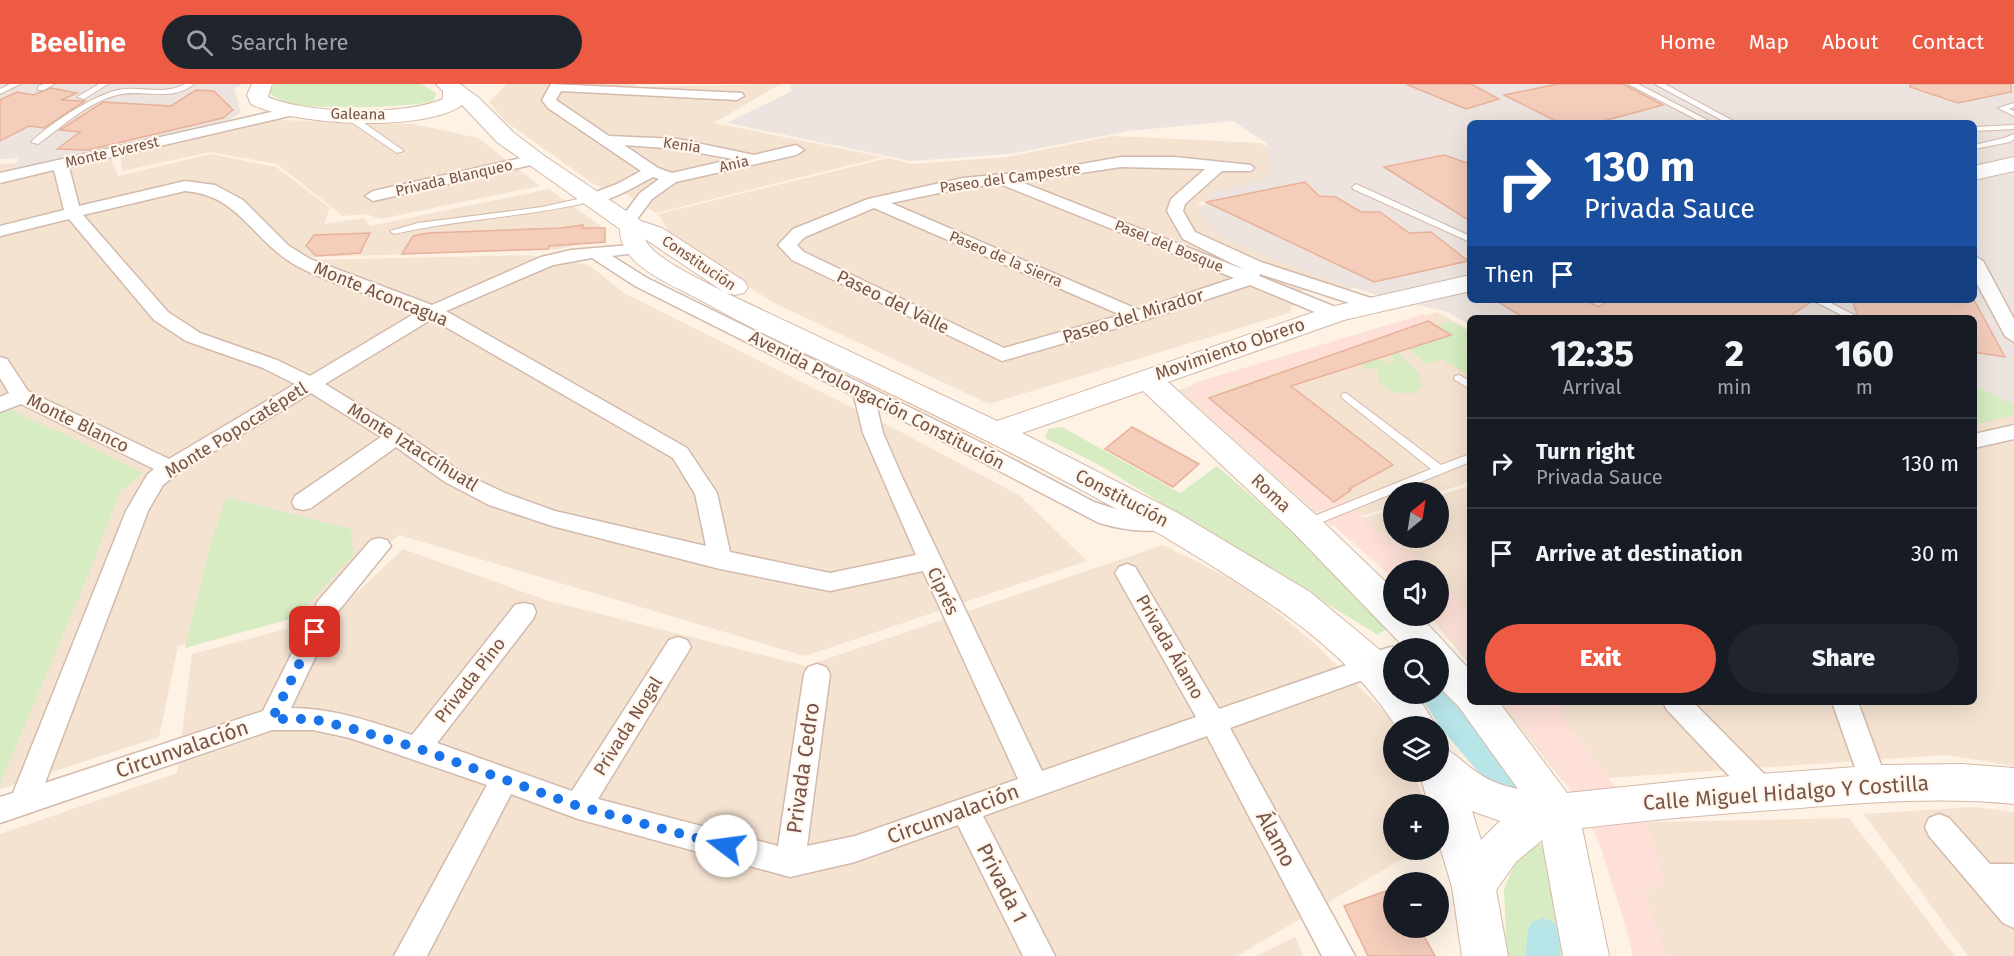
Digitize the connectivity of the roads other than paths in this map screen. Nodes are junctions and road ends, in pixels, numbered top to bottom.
1 (16, 84) edge
2 (50, 84) edge
3 (104, 84) edge
4 (190, 84) edge
5 (1632, 84) edge
6 (1659, 84) edge
7 (449, 86) edge
8 (558, 86) edge
9 (41, 88) dead end
10 (0, 92) edge
11 (260, 92) edge
12 (737, 96) dead end
13 (81, 97) dead end
14 (2014, 105) edge
15 (289, 112) junction
16 (346, 114) junction
17 (408, 114) junction
18 (2014, 114) edge
19 (1703, 120) edge
20 (1727, 120) edge
21 (223, 126) junction
22 (2014, 127) edge
23 (1977, 129) edge
24 (2014, 136) edge
25 (505, 137) junction
26 (608, 140) junction
27 (35, 142) dead end
28 (1977, 146) edge
29 (796, 150) dead end
30 (400, 151) dead end
31 (536, 160) junction
32 (754, 160) junction
33 (60, 164) junction
34 (2014, 164) edge
35 (1218, 166) junction
36 (1246, 168) dead end
37 (652, 171) junction
38 (1977, 172) edge
39 (0, 178) edge
40 (671, 178) junction
41 (1001, 180) junction
42 (1356, 187) dead end
43 (623, 188) junction
44 (373, 196) dead end
45 (646, 196) junction
46 (591, 199) junction
47 (874, 202) junction
48 (73, 213) junction
49 (0, 231) edge
50 (394, 231) dead end
51 (632, 232) junction
52 (1189, 235) junction
53 (1467, 238) edge
54 (787, 245) joint
55 (1170, 245) junction
56 (595, 252) junction
57 (1977, 266) edge
58 (1252, 272) junction
59 (1467, 284) edge
60 (1823, 303) edge
61 (1371, 304) junction
62 (432, 311) junction
63 (1336, 314) junction
64 (1849, 315) edge
65 (1138, 316) junction
66 (2011, 327) edge
67 (1002, 355) joint
68 (0, 363) edge
69 (1146, 378) junction
70 (1459, 378) dead end
71 (311, 384) junction
72 (1467, 384) edge
73 (863, 392) junction
74 (21, 396) junction
75 (1346, 396) dead end
76 (0, 405) edge
77 (2014, 432) edge
78 (396, 437) junction
79 (981, 438) junction
80 (1977, 440) edge
81 (1467, 459) edge
82 (170, 468) junction
83 (1440, 470) junction
84 (303, 502) dead end
85 (1305, 524) junction
86 (379, 546) dead end
87 (720, 560) junction
88 (928, 561) junction
89 (1127, 573) dead end
90 (1383, 602) edge
91 (524, 612) dead end
92 (678, 647) dead end
93 (1383, 650) edge
94 (1383, 670) edge
95 (817, 674) dead end
96 (1449, 684) edge
97 (1467, 694) edge
98 (1478, 705) edge
99 (1679, 705) edge
100 (1846, 705) edge
101 (272, 719) junction
102 (1213, 722) junction
103 (417, 748) junction
104 (1449, 775) edge
105 (504, 781) junction
106 (1442, 782) edge
107 (1874, 784) junction
108 (1035, 785) junction
109 (2014, 786) edge
110 (1763, 792) junction
111 (11, 806) edge
112 (578, 806) junction
113 (965, 810) junction
114 (1558, 814) junction
115 (1939, 827) dead end
116 (790, 862) junction
117 (1983, 878) junction
118 (2014, 878) edge
119 (1474, 887) junction
120 (2014, 913) edge
121 (410, 956) edge
122 (1039, 956) edge
123 (1339, 956) edge
124 (1485, 956) edge
125 (1586, 956) edge

1 - 10 lane
2 - 9 lane
3 - 13 lane
4 - 27 lane
5 - 19 lane
6 - 20 lane
7 - 17 street, Galeana
7 - 25 street
8 - 12 street
8 - 26 street
11 - 15 street, Galeana
11 - 21 street, Monte Everest
14 - 18 lane
15 - 16 street, Galeana
15 - 21 street, Monte Everest
16 - 17 street, Galeana
16 - 30 lane
17 - 25 street
21 - 33 street, Monte Everest
22 - 23 lane
24 - 28 lane
25 - 31 street, Constitución
26 - 32 street, Kenia
26 - 37 street
29 - 32 street, Ania
31 - 44 street, Privada Blanqueo
31 - 46 street, Constitución
32 - 40 street, Ania
33 - 39 street, Monte Everest
33 - 48 street, Monte Iztaccíhuatl
34 - 38 street
35 - 36 street, Paseo del Campestre
35 - 41 street, Paseo del Campestre
35 - 52 street
37 - 40 street
37 - 43 street
40 - 45 street
41 - 47 street, Paseo del Campestre
41 - 55 street, Pasel del Bosque
42 - 53 lane
43 - 45 street
43 - 46 street
45 - 51 street
46 - 50 lane
46 - 51 street, Constitución
47 - 54 street, Paseo del Campestre
47 - 65 street, Paseo de la Sierra
48 - 49 street, Monte Aconcagua
48 - 62 street, Monte Aconcagua
48 - 71 street, Monte Iztaccíhuatl
51 - 56 street, Monte Popocatépetl
51 - 79 street, Constitución
52 - 55 street
52 - 58 street
54 - 67 street, Paseo del Valle
55 - 58 street, Pasel del Bosque
56 - 62 street, Monte Popocatépetl
56 - 73 street, Avenida Prolongación Constitución
57 - 66 street
58 - 61 street
58 - 63 street, Pasel del Bosque
58 - 65 street, Paseo del Mirador
59 - 61 street, Movimiento Obrero
60 - 64 lane
61 - 63 street, Movimiento Obrero
62 - 71 street, Monte Popocatépetl
62 - 87 street, Monte Aconcagua
63 - 69 street, Movimiento Obrero
65 - 67 street, Paseo del Mirador
68 - 74 street, Monte Blanco
69 - 79 street, Movimiento Obrero
69 - 85 street, Roma
70 - 72 lane
71 - 78 street, Monte Iztaccíhuatl
71 - 82 street, Monte Popocatépetl
73 - 79 street, Avenida Prolongación Constitución
73 - 88 street, Ciprés
74 - 76 street
74 - 82 street, Monte Blanco
75 - 83 lane
77 - 80 street
78 - 84 street
78 - 87 street, Monte Iztaccíhuatl
79 - 93 street, Constitución
81 - 83 lane
82 - 111 street, Monte Popocatépetl
83 - 85 lane
85 - 90 street, Roma
86 - 101 street
87 - 88 street, Monte Iztaccíhuatl
88 - 108 street, Ciprés
89 - 102 street, Privada Álamo
91 - 103 street, Privada Pino
92 - 112 street, Privada Nogal
94 - 102 street, Circunvalación
95 - 116 street, Privada Cedro
96 - 97 street, Roma
98 - 114 street
99 - 110 street
100 - 107 street
101 - 103 street, Circunvalación
101 - 111 street, Circunvalación
102 - 108 street, Circunvalación
102 - 123 street, Álamo
103 - 105 street, Circunvalación
104 - 114 street
105 - 112 street, Circunvalación
105 - 121 street
106 - 119 street
107 - 109 street, Calle Miguel Hidalgo Y Costilla
107 - 110 street, Calle Miguel Hidalgo Y Costilla
108 - 113 street, Circunvalación
110 - 114 street, Calle Miguel Hidalgo Y Costilla
112 - 116 street, Circunvalación
113 - 116 street, Circunvalación
113 - 122 street, Privada 1
114 - 119 street
114 - 125 street
115 - 117 street
117 - 118 street
117 - 120 street
119 - 124 street

